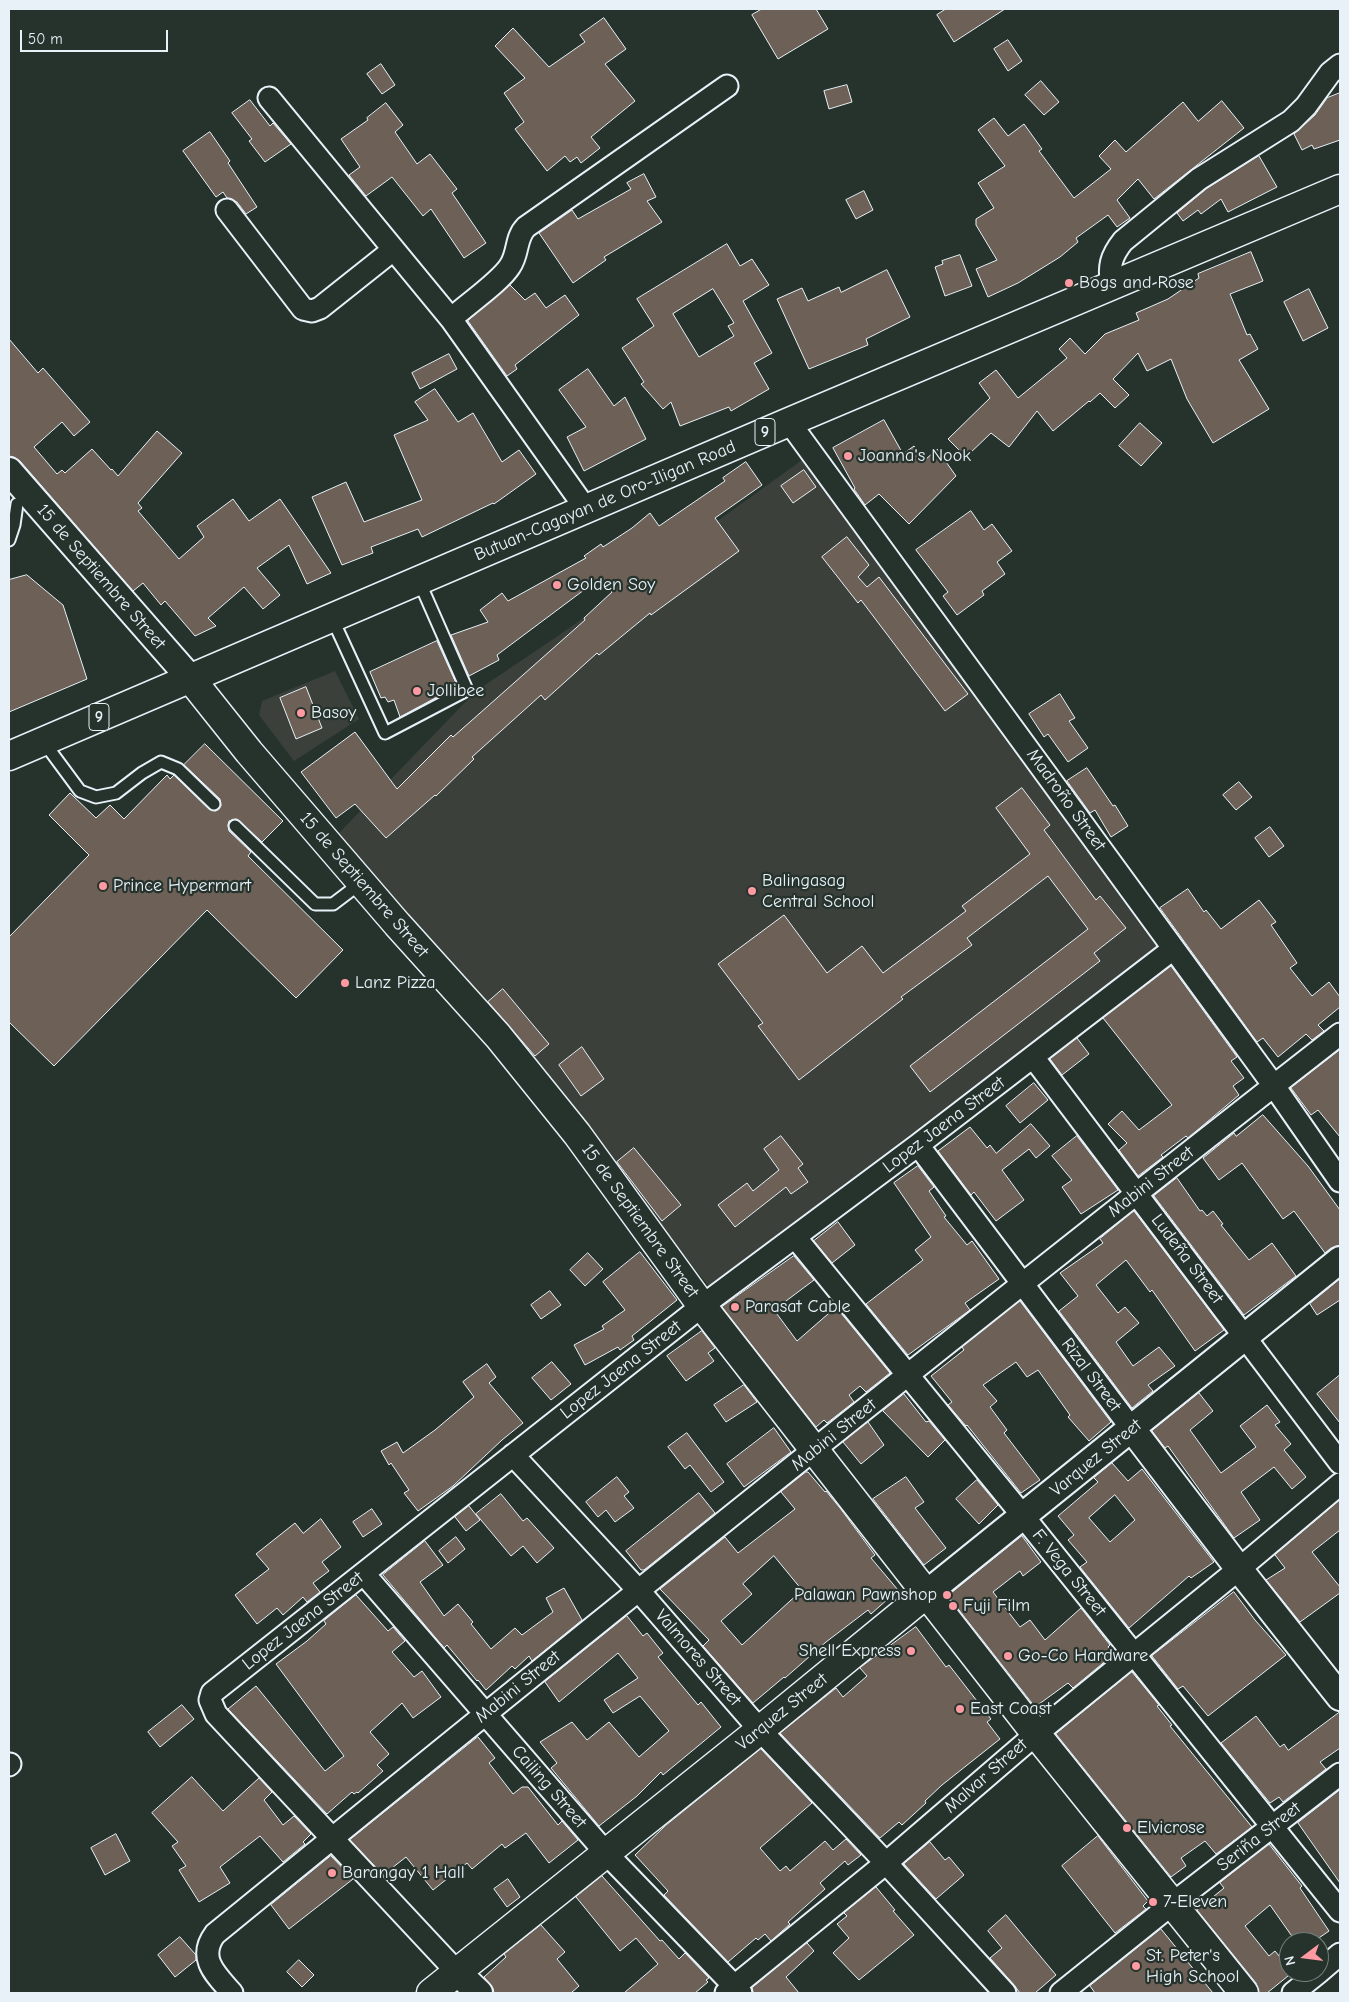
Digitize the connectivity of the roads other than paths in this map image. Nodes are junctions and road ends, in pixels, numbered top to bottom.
1 (1340, 65) edge
2 (727, 86) dead end
3 (269, 98) dead end
4 (1340, 189) edge
5 (227, 210) dead end
6 (393, 250) junction
7 (1112, 286) junction
8 (451, 319) junction
9 (789, 422) junction
10 (9, 471) edge
11 (20, 503) edge
12 (586, 509) junction
13 (9, 540) edge
14 (419, 581) junction
15 (332, 618) junction
16 (190, 678) junction
17 (42, 741) junction
18 (9, 756) edge
19 (214, 804) dead end
20 (235, 826) dead end
21 (362, 882) junction
22 (1173, 949) junction
23 (1340, 1034) edge
24 (1032, 1057) junction
25 (1274, 1086) junction
26 (918, 1145) junction
27 (1340, 1180) edge
28 (1137, 1193) junction
29 (795, 1237) junction
30 (1340, 1260) edge
31 (1022, 1284) junction
32 (702, 1306) junction
33 (1246, 1337) junction
34 (908, 1376) junction
35 (1132, 1429) junction
36 (815, 1450) junction
37 (513, 1455) junction
38 (1340, 1462) edge
39 (1340, 1484) edge
40 (1023, 1516) junction
41 (1239, 1569) junction
42 (364, 1574) junction
43 (639, 1591) junction
44 (926, 1594) junction
45 (1134, 1654) junction
46 (1340, 1697) edge
47 (485, 1713) junction
48 (760, 1730) junction
49 (1036, 1734) junction
50 (1340, 1774) edge
51 (1272, 1827) junction
52 (331, 1839) junction
53 (606, 1853) junction
54 (886, 1863) junction
55 (1172, 1904) junction
56 (1340, 1911) edge
57 (1340, 1954) edge
58 (1329, 1963) edge
59 (458, 1972) junction
60 (1307, 1982) edge
61 (734, 1991) edge
62 (232, 1993) edge
63 (431, 1993) edge
64 (478, 1993) edge
65 (1006, 1993) edge
66 (1061, 1993) edge
67 (1244, 1993) edge
68 (1293, 1993) edge

1 - 7 street
2 - 8 street
3 - 6 street
4 - 7 main road, Butuan-Cagayan de Oro-Iligan Road / 9
5 - 6 street
6 - 8 street
7 - 9 main road, Butuan-Cagayan de Oro-Iligan Road / 9
8 - 12 street
9 - 12 main road, Butuan-Cagayan de Oro-Iligan Road / 9
9 - 22 street, Madroño Street
10 - 11 street, 15 de Septiembre Street
11 - 13 lane
11 - 16 street, 15 de Septiembre Street
12 - 14 main road, Butuan-Cagayan de Oro-Iligan Road / 9
14 - 15 main road, Butuan-Cagayan de Oro-Iligan Road / 9
14 - 15 lane
15 - 16 main road, Butuan-Cagayan de Oro-Iligan Road / 9
16 - 17 main road, Butuan-Cagayan de Oro-Iligan Road / 9
16 - 21 main road, 15 de Septiembre Street
17 - 18 main road, Butuan-Cagayan de Oro-Iligan Road / 9
17 - 19 lane
20 - 21 lane
21 - 32 main road, 15 de Septiembre Street
22 - 24 street, Lopez Jaena Street
22 - 25 street, Madroño Street
23 - 25 street, Mabini Street
24 - 26 street, Lopez Jaena Street
24 - 28 street, Ludeña Street
25 - 27 street, Madroño Street
25 - 28 street, Mabini Street
26 - 29 street, Lopez Jaena Street
26 - 31 street, Rizal Street
28 - 31 street, Mabini Street
28 - 33 street, Ludeña Street
29 - 32 street, Lopez Jaena Street
29 - 34 street, F. Vega Street
30 - 33 street, Varquez Street
31 - 34 street, Mabini Street
31 - 35 street, Rizal Street
32 - 36 main road, 15 de Septiembre Street
32 - 37 street, Lopez Jaena Street
33 - 35 street, Varquez Street
33 - 38 street, Ludeña Street
34 - 36 street, Mabini Street
34 - 40 street, F. Vega Street
35 - 40 street, Varquez Street
35 - 41 street, Rizal Street
36 - 43 street, Mabini Street
36 - 44 main road, 15 de Septiembre Street
37 - 42 street, Lopez Jaena Street
37 - 43 street, Valmores Street
39 - 41 street, Malvar Street
40 - 44 street, Varquez Street
40 - 45 street, F. Vega Street
41 - 45 street, Malvar Street
41 - 46 street, Rizal Street
42 - 47 street, Cailing Street
42 - 52 street, Lopez Jaena Street
43 - 47 street, Mabini Street
43 - 48 street, Valmores Street
44 - 48 main road, Varquez Street
44 - 49 main road, 15 de Septiembre Street
45 - 49 street, Malvar Street
45 - 51 street, F. Vega Street
47 - 52 street, Mabini Street
47 - 53 street, Cailing Street
48 - 53 main road, Varquez Street
48 - 54 street, Valmores Street
49 - 54 street, Malvar Street
49 - 55 main road, 15 de Septiembre Street
50 - 51 street, Seriña Street
51 - 55 street, Seriña Street
51 - 56 street, F. Vega Street
52 - 59 street
52 - 62 street, Mabini Street
53 - 59 main road, Varquez Street
53 - 61 street, Cailing Street
54 - 61 street, Malvar Street
54 - 65 street, Valmores Street
55 - 66 street, Seriña Street
55 - 67 main road, 15 de Septiembre Street
57 - 58 street
59 - 63 main road, Varquez Street
59 - 64 street
60 - 68 street

